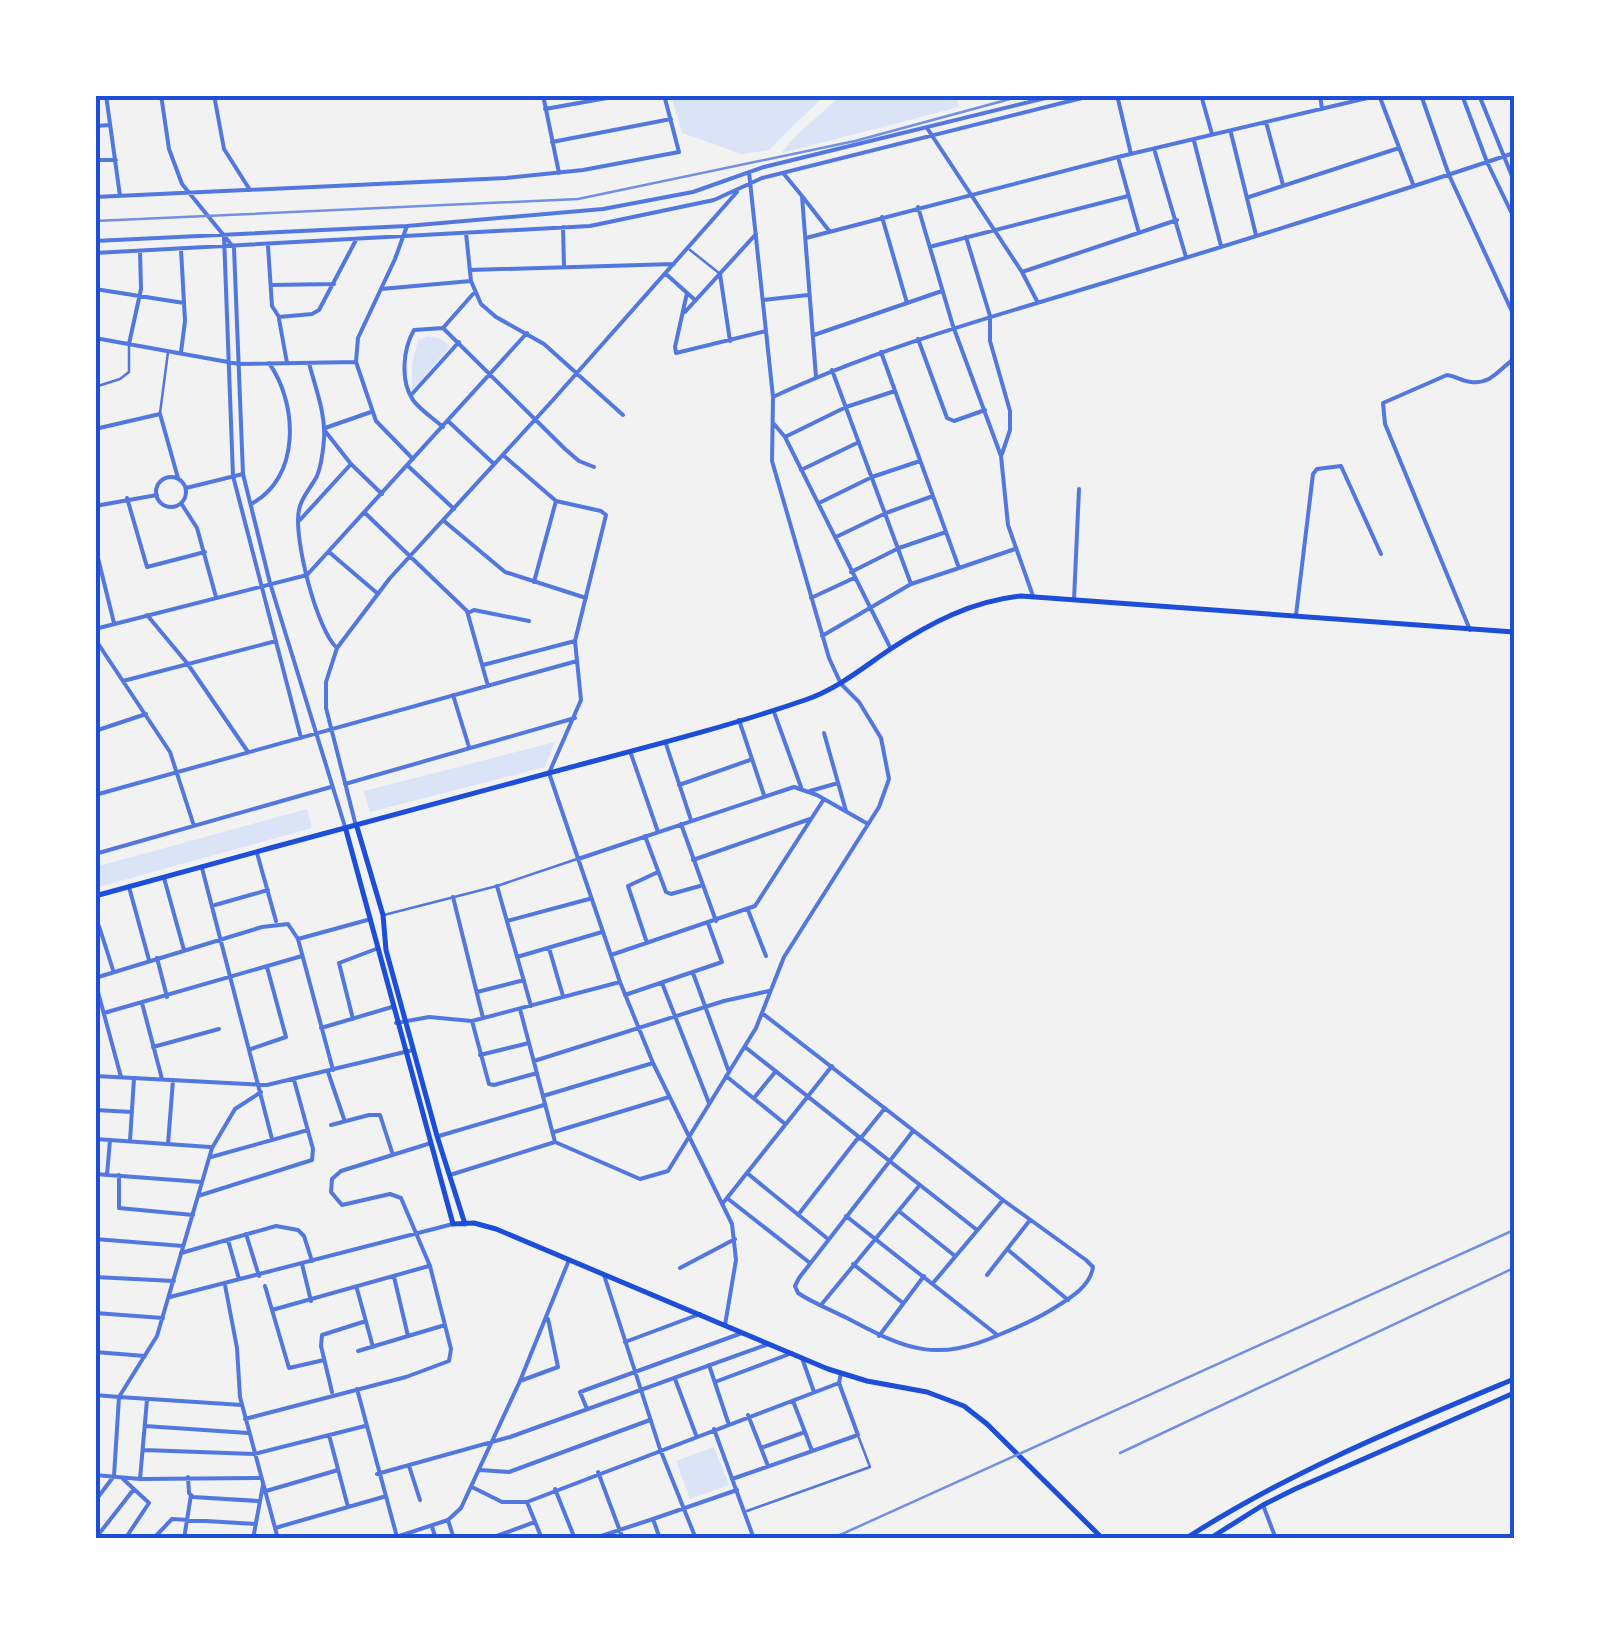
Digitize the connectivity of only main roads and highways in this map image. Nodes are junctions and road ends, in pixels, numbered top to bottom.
1 (1514, 632) edge
2 (357, 827) junction
3 (346, 830) junction
4 (95, 896) edge
5 (466, 1224) junction
6 (1514, 1379) edge
7 (1514, 1393) edge
8 (1103, 1538) edge
9 (1185, 1539) edge
10 (1209, 1539) edge

1 - 2 main road
2 - 3 main road
2 - 5 main road
3 - 4 main road
3 - 5 main road
5 - 8 main road
6 - 9 main road
7 - 10 main road

